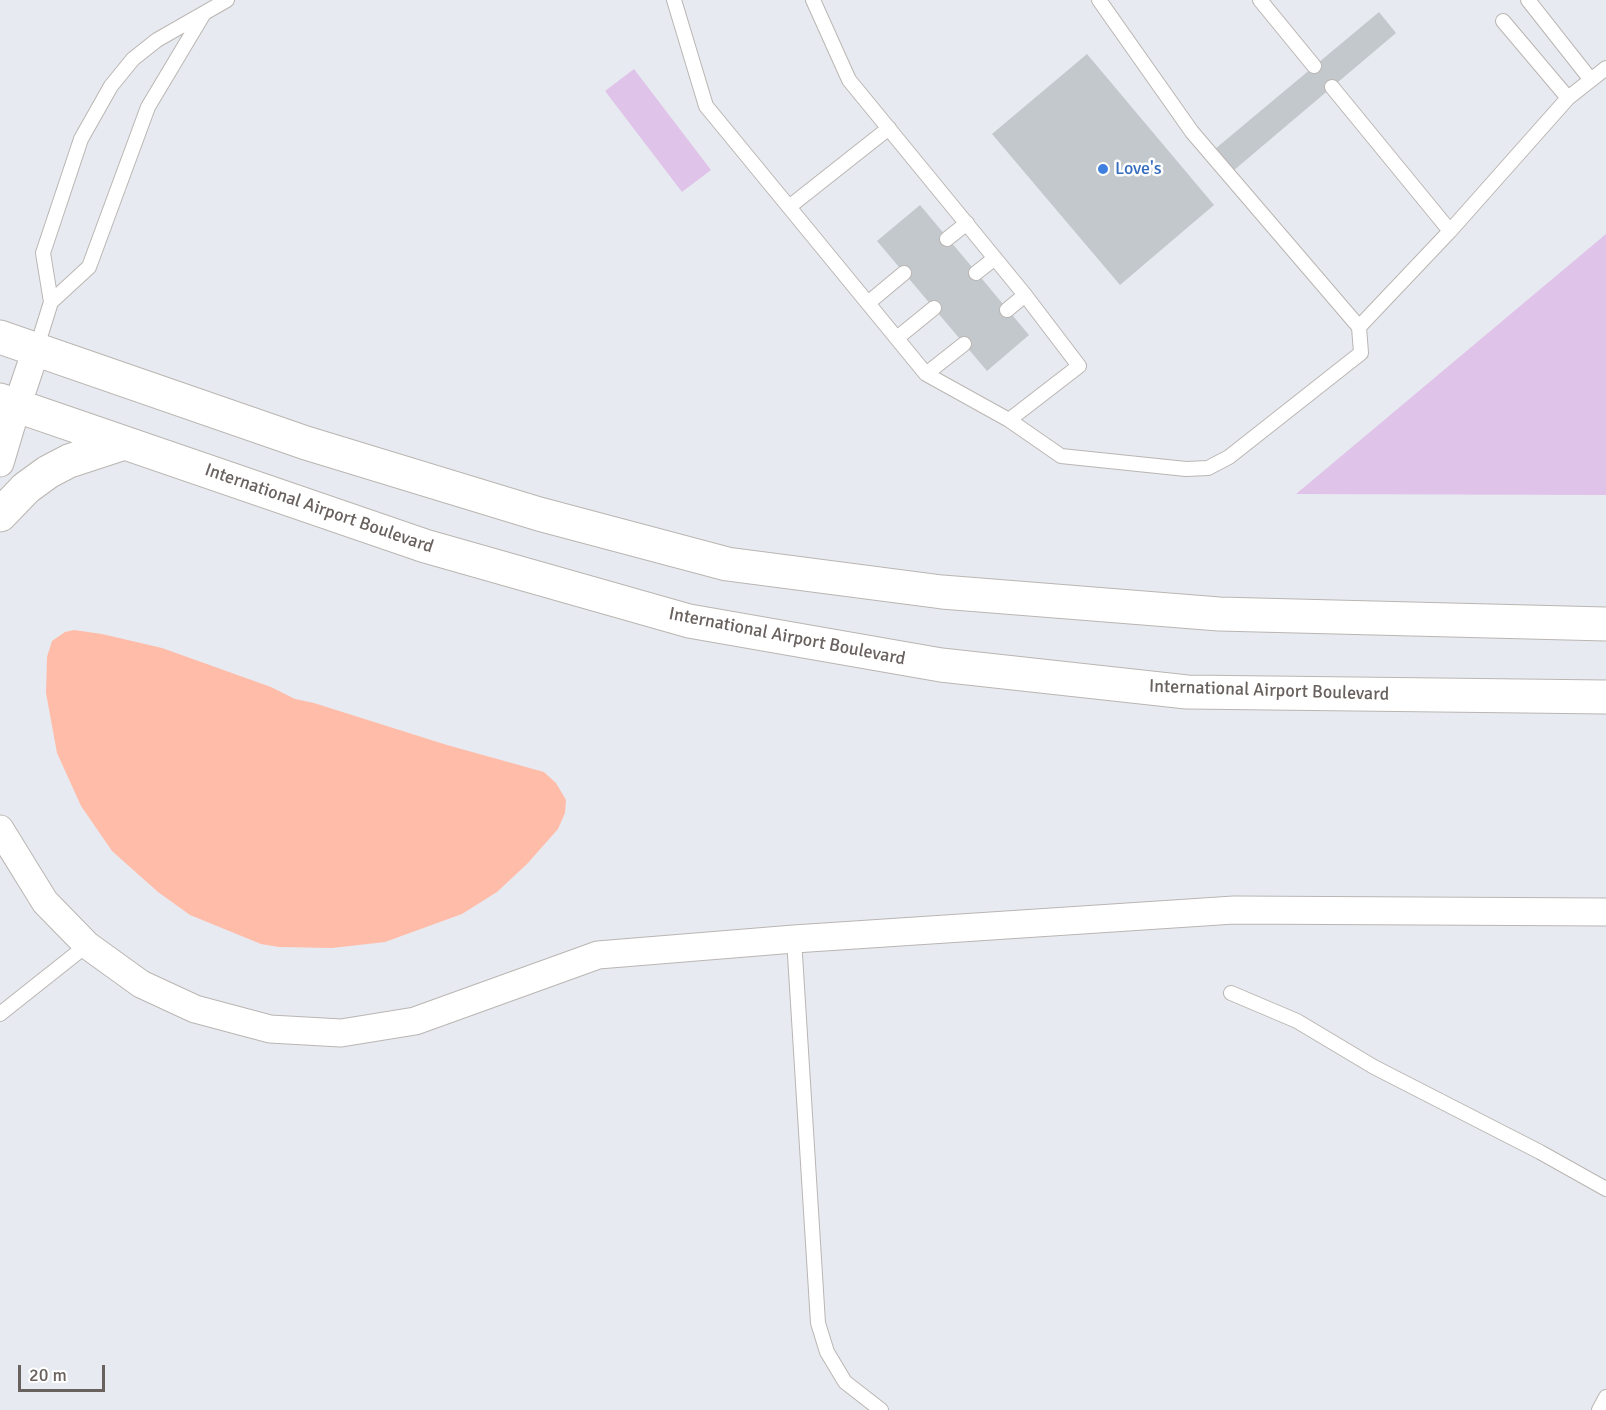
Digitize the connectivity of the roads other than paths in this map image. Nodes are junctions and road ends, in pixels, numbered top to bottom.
1 (674, 0) edge
2 (813, 0) edge
3 (1099, 0) edge
4 (1260, 0) edge
5 (1528, 0) edge
6 (224, 1) edge
7 (204, 14) junction
8 (1503, 21) dead end
9 (1314, 66) dead end
10 (1606, 68) edge
11 (1591, 80) junction
12 (1332, 87) dead end
13 (1568, 98) junction
14 (889, 128) junction
15 (789, 207) junction
16 (967, 224) junction
17 (1450, 231) junction
18 (947, 239) dead end
19 (995, 258) junction
20 (904, 273) dead end
21 (976, 273) dead end
22 (1025, 295) junction
23 (51, 302) junction
24 (868, 303) junction
25 (934, 308) dead end
26 (1007, 310) dead end
27 (1359, 327) junction
28 (0, 337) edge
29 (897, 338) junction
30 (964, 344) dead end
31 (36, 350) junction
32 (926, 374) junction
33 (8, 403) edge
34 (1009, 420) junction
35 (124, 442) junction
36 (0, 464) edge
37 (0, 515) edge
38 (1606, 624) edge
39 (1606, 697) edge
40 (0, 829) edge
41 (1606, 912) edge
42 (794, 939) junction
43 (87, 945) junction
44 (1231, 993) dead end
45 (0, 1014) edge
46 (1606, 1189) edge
47 (1606, 1397) edge
48 (881, 1410) edge
49 (1599, 1410) edge

1 - 15 lane
2 - 14 lane
3 - 27 lane
4 - 9 lane
5 - 11 lane
6 - 7 lane
7 - 23 lane
7 - 23 lane
8 - 13 lane
10 - 11 lane
11 - 13 lane
12 - 17 lane
13 - 17 lane
14 - 15 lane
14 - 16 lane
15 - 24 lane
16 - 18 lane
16 - 19 lane
17 - 27 lane
19 - 21 lane
19 - 22 lane
20 - 24 lane
22 - 26 lane
22 - 34 lane
23 - 31 lane
24 - 29 lane
25 - 29 lane
27 - 34 lane
28 - 31 main road
29 - 32 lane
30 - 32 lane
31 - 33 street
31 - 38 main road
32 - 34 lane
33 - 35 main road, International Airport Boulevard
33 - 36 street
35 - 37 main road
35 - 39 main road, International Airport Boulevard
40 - 43 street
41 - 42 street
42 - 43 street
42 - 48 lane
43 - 45 lane
44 - 46 lane
47 - 49 lane

